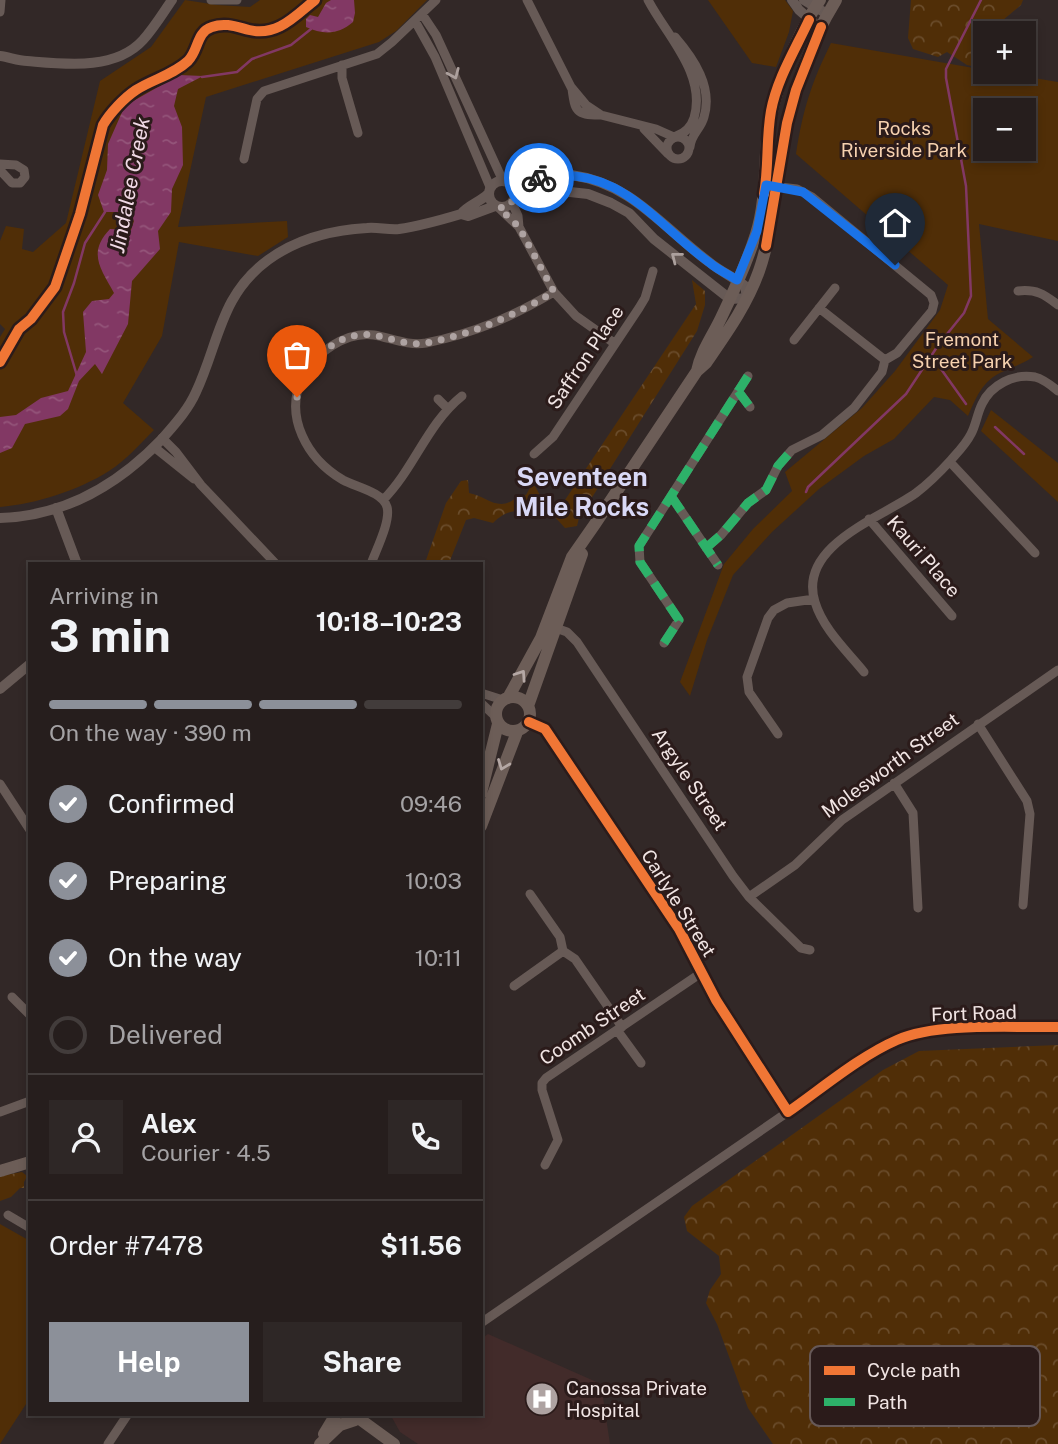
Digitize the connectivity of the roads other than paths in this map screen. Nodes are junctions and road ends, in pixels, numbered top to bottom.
1 (1, 0) edge
2 (172, 0) edge
3 (212, 0) edge
4 (237, 0) edge
5 (436, 0) edge
6 (527, 0) edge
7 (792, 0) edge
8 (836, 0) edge
9 (648, 2) edge
10 (813, 3) edge
11 (0, 12) edge
12 (827, 14) junction
13 (419, 17) junction
14 (809, 20) junction
15 (821, 27) junction
16 (667, 29) junction
17 (0, 56) edge
18 (342, 65) junction
19 (643, 128) junction
20 (358, 133) dead end
21 (675, 136) junction
22 (690, 146) junction
23 (668, 154) junction
24 (244, 159) dead end
25 (0, 164) edge
26 (0, 170) edge
27 (505, 181) junction
28 (771, 186) junction
29 (489, 190) junction
30 (513, 201) junction
31 (497, 207) junction
32 (461, 215) junction
33 (519, 227) junction
34 (653, 271) dead end
35 (737, 280) junction
36 (835, 288) dead end
37 (1018, 291) dead end
38 (554, 292) junction
39 (747, 298) junction
40 (730, 299) junction
41 (1058, 304) edge
42 (819, 308) junction
43 (794, 340) dead end
44 (614, 343) junction
45 (885, 360) junction
46 (697, 371) junction
47 (748, 376) dead end
48 (738, 391) junction
49 (1058, 391) edge
50 (462, 396) dead end
51 (438, 399) dead end
52 (750, 407) dead end
53 (447, 408) junction
54 (158, 443) junction
55 (534, 454) dead end
56 (950, 461) junction
57 (671, 496) junction
58 (383, 500) junction
59 (56, 508) junction
60 (0, 518) edge
61 (869, 519) junction
62 (706, 548) junction
63 (1035, 553) dead end
64 (76, 562) edge
65 (274, 562) edge
66 (373, 562) edge
67 (718, 565) dead end
68 (814, 599) junction
69 (952, 616) dead end
70 (550, 626) junction
71 (664, 643) dead end
72 (28, 666) edge
73 (1058, 670) edge
74 (864, 672) dead end
75 (0, 690) edge
76 (483, 694) edge
77 (505, 699) junction
78 (483, 705) edge
79 (528, 705) junction
80 (497, 720) junction
81 (529, 722) junction
82 (978, 724) junction
83 (517, 732) junction
84 (778, 734) dead end
85 (894, 783) junction
86 (0, 784) edge
87 (483, 784) edge
88 (483, 821) edge
89 (28, 827) edge
90 (530, 894) dead end
91 (749, 897) junction
92 (1023, 905) dead end
93 (918, 908) dead end
94 (810, 950) dead end
95 (563, 951) junction
96 (701, 973) junction
97 (514, 986) dead end
98 (12, 997) dead end
99 (28, 1013) edge
100 (1058, 1027) edge
101 (619, 1029) junction
102 (641, 1063) dead end
103 (28, 1102) edge
104 (0, 1112) edge
105 (788, 1112) junction
106 (28, 1162) edge
107 (545, 1165) dead end
108 (4, 1168) edge
109 (8, 1215) dead end
110 (28, 1227) edge
111 (483, 1323) edge
112 (127, 1416) edge
113 (332, 1416) edge
114 (361, 1417) edge
115 (391, 1442) edge
116 (108, 1444) edge
117 (320, 1444) edge

1 - 11 street
2 - 17 street
3 - 4 street
5 - 13 street
6 - 19 street
7 - 14 street
8 - 12 main road
9 - 16 street
10 - 12 street
10 - 14 main road
12 - 15 main road
13 - 18 street
13 -> 27 street
13 - 29 street
14 - 15 street
14 - 28 main road
15 - 28 main road
16 - 21 street
16 - 22 street
18 - 20 street
18 - 24 street
19 - 21 street
19 - 23 street
21 - 22 street
21 - 23 street
22 - 23 street
25 - 26 street
27 - 29 street
27 - 30 street
27 - 35 street
28 - 35 main road
28 - 39 main road
28 - 45 street
29 - 31 street
29 - 32 street
30 - 31 street
30 - 33 street
40 -> 30 street
31 - 32 street
31 - 33 street
32 - 54 street
33 - 38 street
34 - 44 street, Saffron Place
35 - 39 street
35 - 40 main road
36 - 42 street
37 - 41 street
38 - 44 street
38 - 58 street
39 - 40 street
39 - 46 main road
40 - 46 main road
42 - 43 street
42 - 45 street
44 - 55 street, Saffron Place
45 - 62 street
46 - 70 main road
47 - 48 street
48 - 52 street
48 - 57 street
49 - 56 street
50 - 53 street
51 - 53 street
53 - 58 street
54 - 59 street
54 - 65 street
56 - 61 street
56 - 63 street
57 - 62 street
57 - 71 street
58 - 66 street
59 - 60 street
59 - 64 street
61 - 68 street
61 - 69 street, Kauri Place
62 - 67 street
68 - 74 street
68 - 84 street
77 -> 70 main road
70 - 79 main road
70 - 91 street, Argyle Street
72 - 75 street
73 - 82 street, Molesworth Street
76 - 77 street
77 - 79 main road
77 - 80 main road
78 - 80 street
79 - 81 main road
80 - 83 main road
80 - 87 main road
81 - 83 main road
81 - 96 street, Carlyle Street
82 - 85 street, Molesworth Street
82 - 92 street
83 -> 88 main road
85 - 91 street, Molesworth Street
85 - 93 street
86 - 89 street
90 - 95 street
91 - 94 street, Argyle Street
95 - 97 street
95 - 101 street
96 - 101 street, Coomb Street
96 - 105 street, Carlyle Street
98 - 99 street
100 - 105 street, Fort Road
101 - 102 street
101 - 107 street, Coomb Street
103 - 104 street
105 - 111 street, Fort Road
106 - 108 main road
109 - 110 street
112 - 116 street
113 - 117 main road
114 - 115 main road
114 - 117 main road

